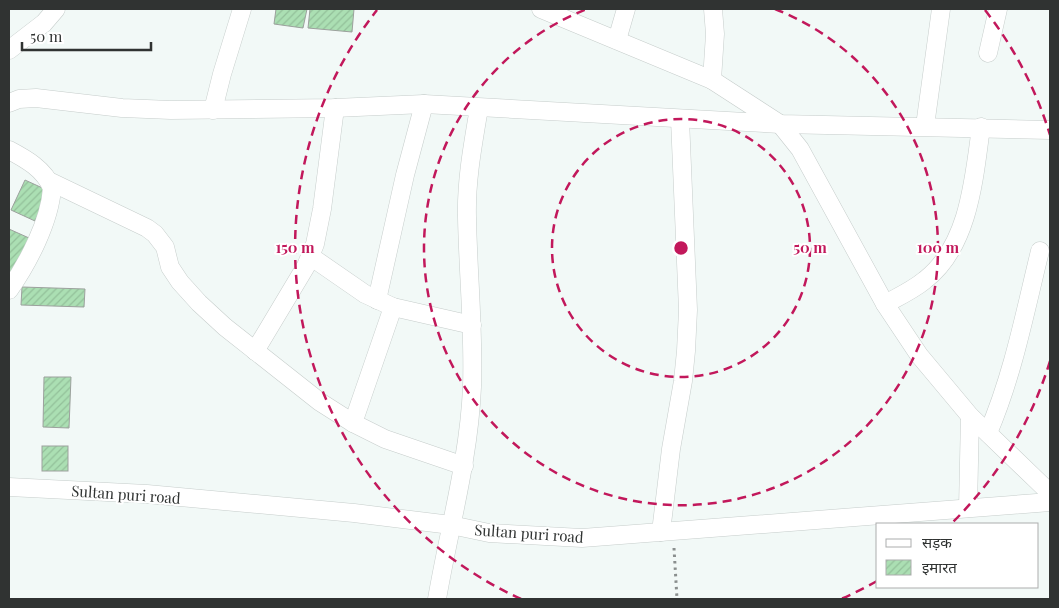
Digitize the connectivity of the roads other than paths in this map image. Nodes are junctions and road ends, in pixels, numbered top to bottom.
1 (56, 9) edge
2 (242, 9) edge
3 (540, 9) edge
4 (626, 9) edge
5 (713, 9) edge
6 (941, 9) edge
7 (998, 9) edge
8 (617, 40) junction
9 (9, 50) edge
10 (988, 53) dead end
11 (712, 80) junction
12 (9, 103) edge
13 (424, 104) junction
14 (335, 108) junction
15 (479, 108) junction
16 (213, 110) junction
17 (680, 119) junction
18 (780, 124) junction
19 (925, 126) junction
20 (981, 128) junction
21 (1050, 130) edge
22 (9, 150) edge
23 (49, 181) junction
24 (1040, 251) dead end
25 (310, 256) junction
26 (9, 290) edge
27 (385, 304) junction
28 (885, 304) junction
29 (472, 325) junction
30 (255, 351) junction
31 (970, 416) junction
32 (353, 422) junction
33 (988, 433) junction
34 (464, 466) junction
35 (9, 487) edge
36 (1050, 493) edge
37 (1050, 502) edge
38 (968, 508) junction
39 (451, 526) junction
40 (666, 531) junction
41 (437, 599) edge

1 - 9 street
2 - 16 street
3 - 8 street
4 - 8 street
5 - 11 street
6 - 19 street
7 - 10 street
8 - 11 street
11 - 18 street
12 - 16 street
13 - 14 street
13 - 15 street
13 - 27 street
14 - 16 street
14 - 25 street
15 - 17 street
15 - 29 street
17 - 18 street
17 - 40 street
18 - 19 street
18 - 28 street
19 - 20 street
20 - 21 street
20 - 28 street
22 - 23 street
23 - 26 street
23 - 30 street
24 - 33 street
25 - 27 street
25 - 30 street
27 - 29 street
27 - 32 street
28 - 31 street
29 - 34 street
30 - 32 street
31 - 33 street
31 - 38 street
32 - 34 street
33 - 36 street
34 - 39 street
35 - 39 street, Sultan puri road
37 - 38 street, Sultan puri road
38 - 40 street, Sultan puri road
39 - 40 street, Sultan puri road
39 - 41 street

